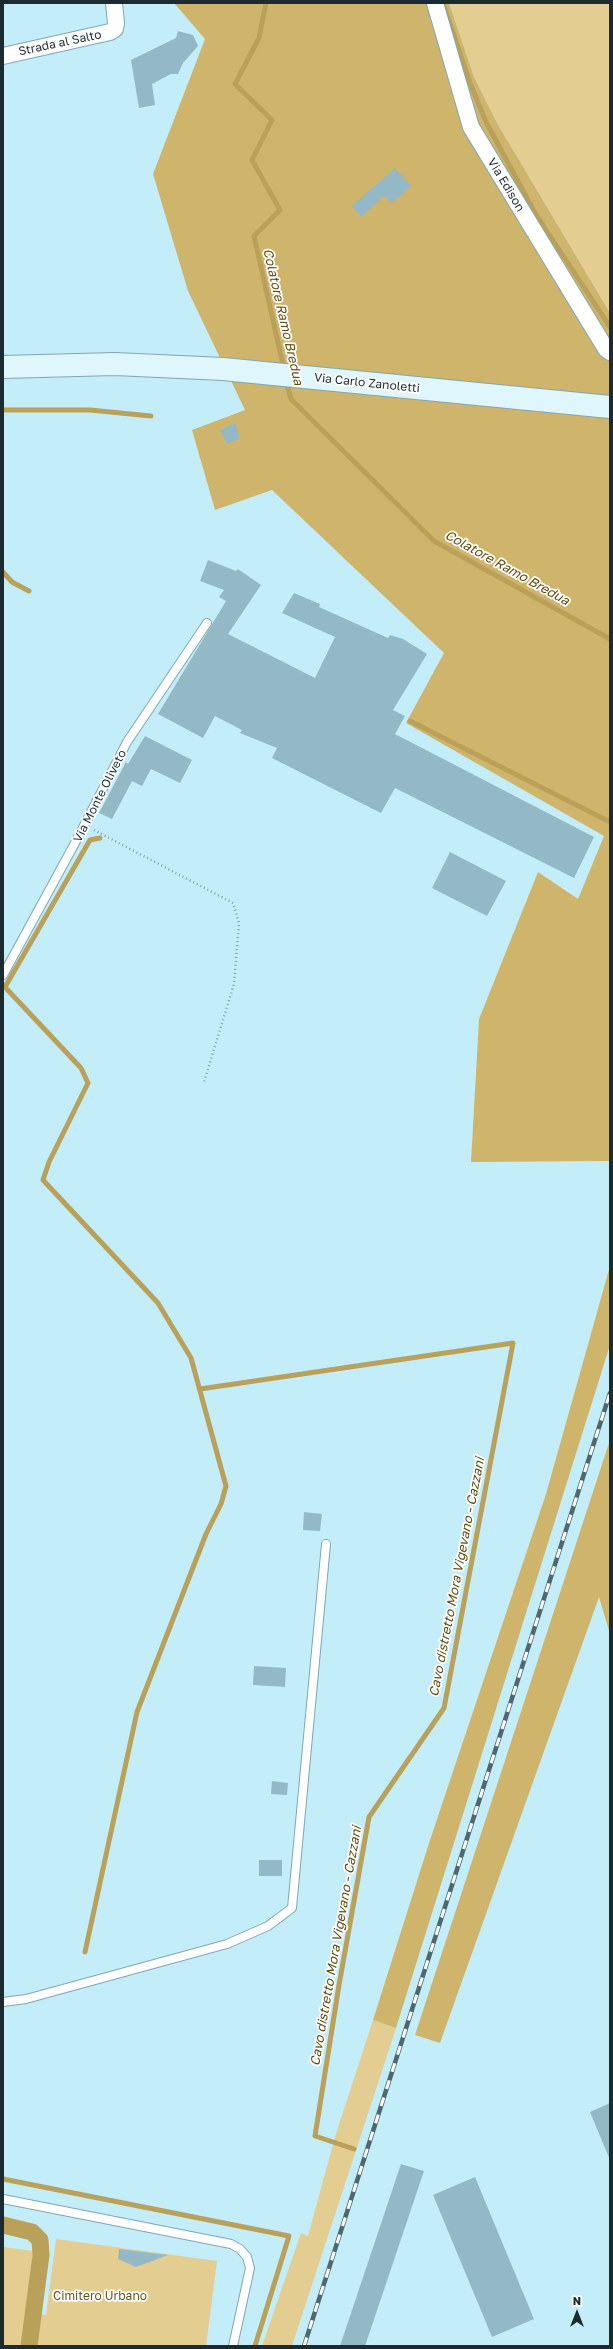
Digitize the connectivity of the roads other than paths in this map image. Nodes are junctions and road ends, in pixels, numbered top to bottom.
1 (114, 3) edge
2 (435, 3) edge
3 (3, 56) edge
4 (610, 352) edge
5 (3, 367) edge
6 (610, 407) edge
7 (207, 623) dead end
8 (3, 975) edge
9 (326, 1544) dead end
10 (3, 2002) edge
11 (3, 2199) edge
12 (233, 2346) edge

1 - 3 street, Strada al Salto
2 - 4 street, Via Edison
5 - 6 main road, Via Carlo Zanoletti
7 - 8 lane, Via Monte Oliveto
9 - 10 lane
11 - 12 lane

